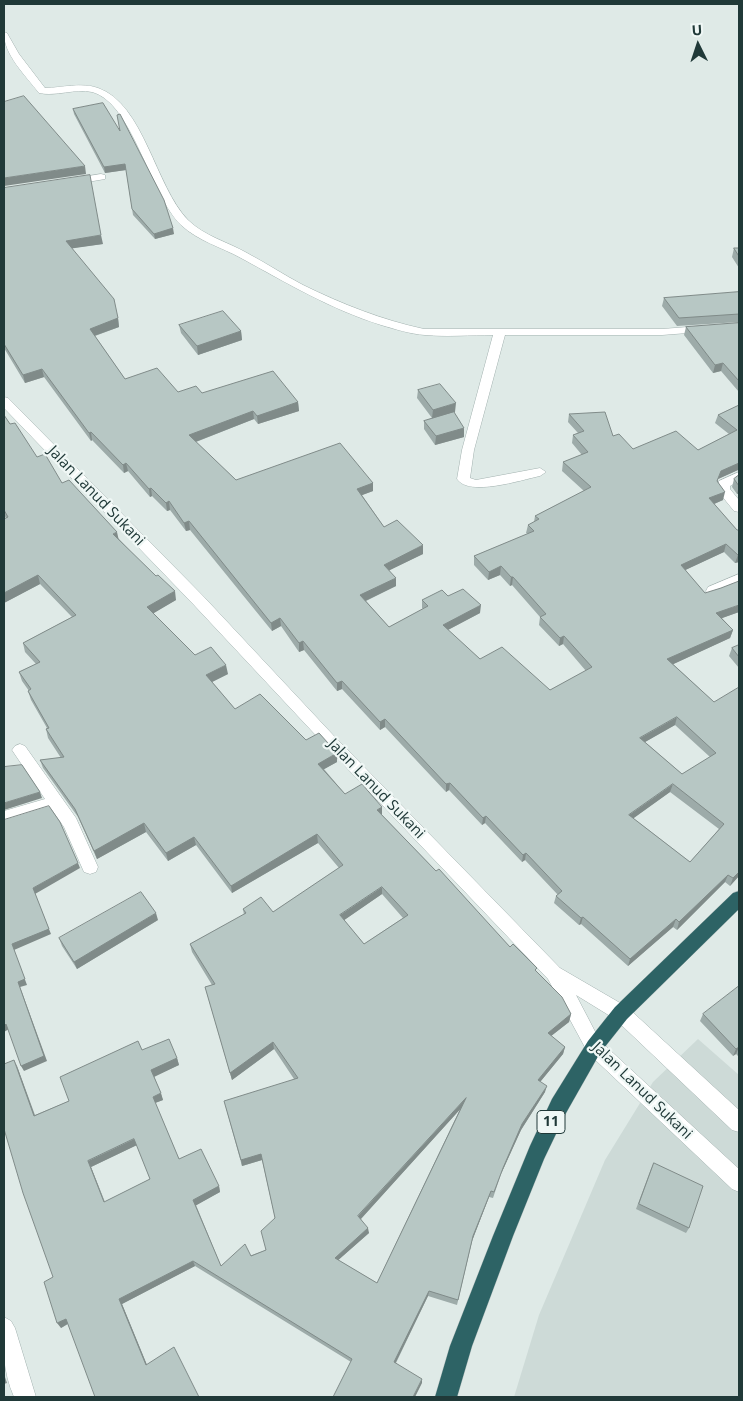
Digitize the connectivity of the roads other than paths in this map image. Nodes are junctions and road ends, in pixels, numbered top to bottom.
1 (4, 35) edge
2 (101, 177) dead end
3 (62, 183) edge
4 (739, 326) edge
5 (500, 332) junction
6 (4, 401) edge
7 (540, 472) dead end
8 (739, 476) edge
9 (739, 508) edge
10 (739, 579) edge
11 (713, 591) edge
12 (20, 750) dead end
13 (55, 803) junction
14 (4, 818) edge
15 (90, 867) dead end
16 (739, 898) edge
17 (554, 973) junction
18 (621, 1013) junction
19 (594, 1047) junction
20 (739, 1123) edge
21 (739, 1182) edge
22 (4, 1328) edge
23 (25, 1397) edge
24 (446, 1397) edge

1 - 5 street
2 - 3 street
4 - 5 street
5 - 7 street
6 - 17 street, Jalan Lanud Sukani
8 - 9 street
10 - 11 street
12 - 13 street
13 - 14 street
13 - 15 street
16 - 18 highway, 11
17 - 18 street
17 - 19 street, Jalan Lanud Sukani
18 - 19 highway, 11
18 - 20 street
19 - 21 street, Jalan Lanud Sukani
19 - 24 highway, 11
22 - 23 street

